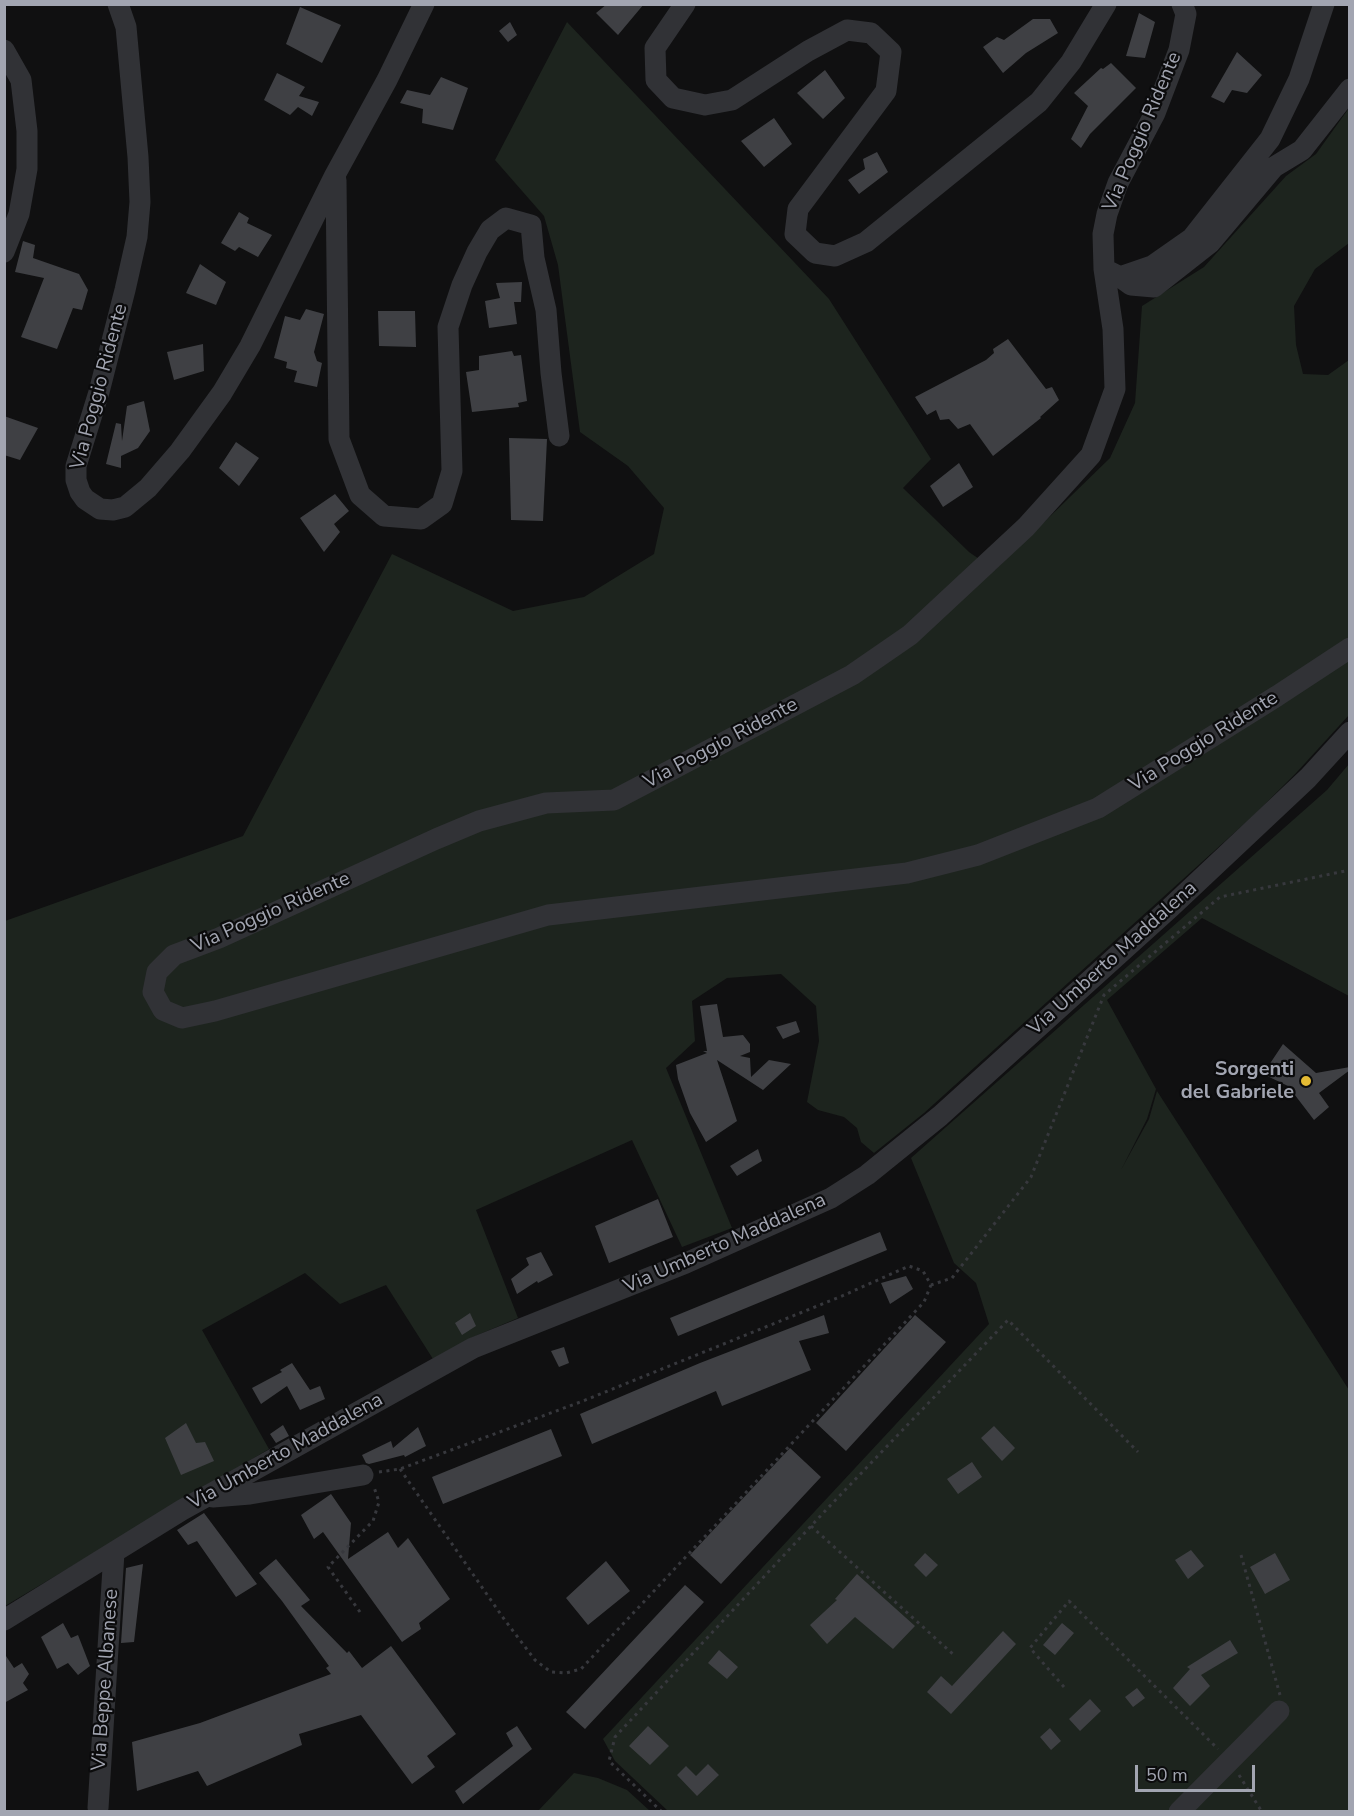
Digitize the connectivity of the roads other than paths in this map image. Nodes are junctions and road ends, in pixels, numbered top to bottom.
1 (118, 4) edge
2 (424, 4) edge
3 (685, 4) edge
4 (1106, 4) edge
5 (1182, 4) edge
6 (1324, 4) edge
7 (4, 50) edge
8 (1350, 89) edge
9 (336, 175) junction
10 (4, 252) edge
11 (1112, 273) junction
12 (559, 435) dead end
13 (1350, 648) edge
14 (1350, 732) edge
15 (363, 1475) road end
16 (206, 1497) junction
17 (114, 1552) junction
18 (4, 1620) edge
19 (1279, 1712) road end
20 (98, 1808) dead end
21 (1179, 1812) edge

1 - 9 street, Via Poggio Ridente
2 - 9 street, Via Poggio Ridente
3 - 4 street
5 - 11 street, Via Poggio Ridente
6 - 11 street
7 - 10 street
8 - 11 street
9 - 12 street
11 - 13 street, Via Poggio Ridente
14 - 16 street, Via Umberto Maddalena
15 - 16 street
16 - 17 street, Via Umberto Maddalena
17 - 18 street, Via Umberto Maddalena
17 - 20 street, Via Beppe Albanese
19 - 21 street

